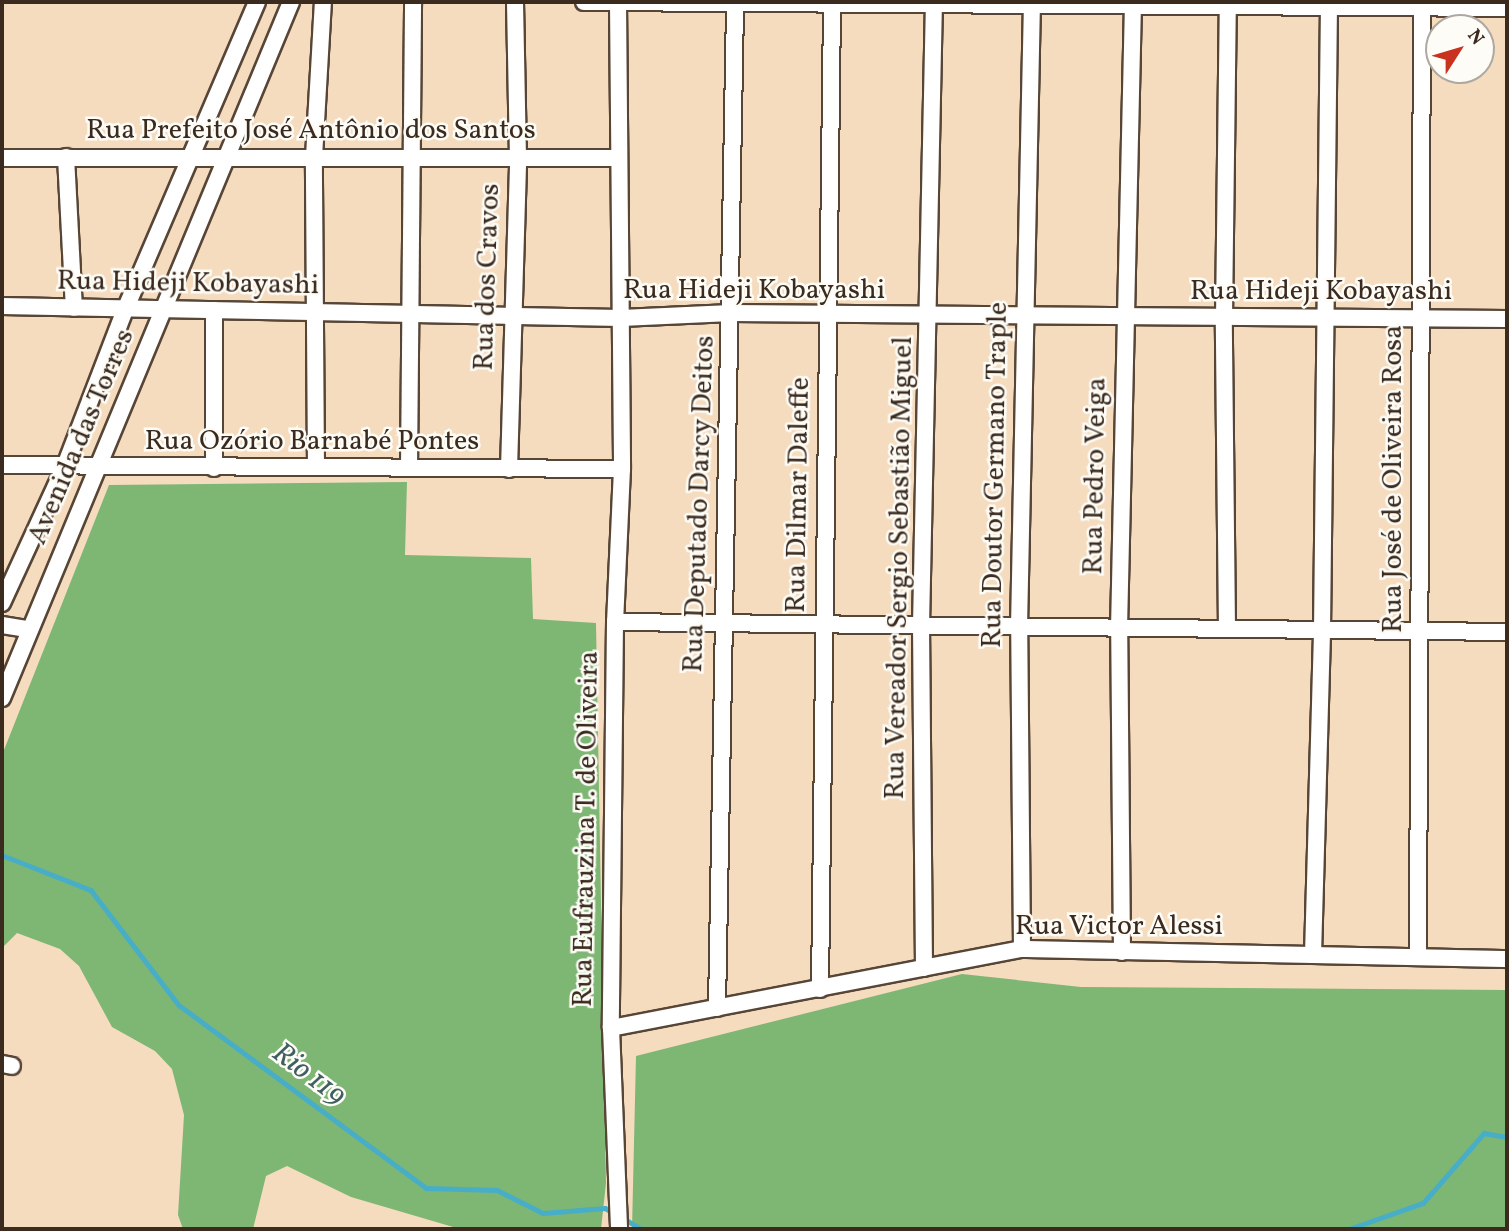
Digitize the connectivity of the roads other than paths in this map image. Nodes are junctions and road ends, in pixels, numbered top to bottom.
1 (257, 2) edge
2 (291, 2) edge
3 (323, 2) edge
4 (413, 2) edge
5 (515, 2) edge
6 (584, 2) edge
7 (618, 2) edge
8 (735, 2) edge
9 (832, 3) edge
10 (934, 3) edge
11 (1032, 3) edge
12 (1133, 4) edge
13 (1228, 4) edge
14 (1422, 4) edge
15 (1329, 5) edge
16 (1507, 8) edge
17 (191, 156) junction
18 (66, 157) junction
19 (227, 157) junction
20 (313, 157) junction
21 (2, 158) edge
22 (414, 158) junction
23 (518, 158) junction
24 (620, 159) junction
25 (2, 306) edge
26 (74, 308) junction
27 (165, 309) junction
28 (125, 310) junction
29 (214, 310) junction
30 (315, 313) junction
31 (732, 313) junction
32 (414, 315) junction
33 (828, 315) junction
34 (514, 316) junction
35 (1126, 316) junction
36 (1024, 317) junction
37 (621, 318) junction
38 (930, 318) junction
39 (1224, 318) junction
40 (1419, 318) junction
41 (1322, 319) junction
42 (1507, 319) edge
43 (2, 465) edge
44 (65, 466) junction
45 (316, 467) junction
46 (97, 468) junction
47 (214, 468) junction
48 (410, 468) junction
49 (509, 469) junction
50 (622, 469) junction
51 (2, 603) edge
52 (615, 622) junction
53 (2, 625) edge
54 (824, 625) junction
55 (721, 626) junction
56 (921, 626) junction
57 (1019, 626) junction
58 (28, 629) junction
59 (1119, 629) junction
60 (1227, 629) junction
61 (1322, 630) junction
62 (1422, 631) junction
63 (1507, 632) edge
64 (2, 698) edge
65 (1022, 949) junction
66 (1122, 952) junction
67 (1418, 955) junction
68 (1312, 956) junction
69 (1507, 959) edge
70 (923, 968) junction
71 (820, 989) junction
72 (717, 1008) junction
73 (611, 1028) junction
74 (619, 1229) edge

1 - 17 street, Avenida das Torres
2 - 19 street, Avenida das Torres
3 - 20 street
4 - 22 street
5 - 23 street, Rua dos Cravos
6 - 7 street
7 - 8 street
7 - 24 street, Rua Eufrauzina T. de Oliveira
8 - 9 street
8 - 31 street, Rua Deputado Darcy Deitos
9 - 10 street
9 - 33 street, Rua Dilmar Daleffe
10 - 11 street
10 - 38 street, Rua Vereador Sergio Sebastião Miguel
11 - 12 street
11 - 36 street, Rua Doutor Germano Traple
12 - 13 street
12 - 35 street, Rua Pedro Veiga
13 - 15 street
13 - 39 street
14 - 15 street
14 - 16 street
14 - 40 street, Rua José de Oliveira Rosa
15 - 41 street
17 - 18 street, Rua Prefeito José Antônio dos Santos
17 - 19 street, Rua Prefeito José Antônio dos Santos
17 - 28 street, Avenida das Torres
18 - 21 street, Rua Prefeito José Antônio dos Santos
18 - 26 street
19 - 20 street, Rua Prefeito José Antônio dos Santos
19 - 27 street, Avenida das Torres
20 - 22 street, Rua Prefeito José Antônio dos Santos
20 - 30 street
22 - 23 street, Rua Prefeito José Antônio dos Santos
22 - 32 street
23 - 24 street, Rua Prefeito José Antônio dos Santos
23 - 34 street, Rua dos Cravos
24 - 37 street, Rua Eufrauzina T. de Oliveira
25 - 26 street, Rua Hideji Kobayashi
26 - 28 street, Rua Hideji Kobayashi
27 - 28 street, Rua Hideji Kobayashi
27 - 29 street, Rua Hideji Kobayashi
27 - 46 street, Avenida das Torres
28 - 44 street, Avenida das Torres
29 - 30 street, Rua Hideji Kobayashi
29 - 47 street
30 - 32 street, Rua Hideji Kobayashi
30 - 45 street
31 - 33 street, Rua Hideji Kobayashi
31 - 37 street, Rua Hideji Kobayashi
31 - 55 street, Rua Deputado Darcy Deitos
32 - 34 street, Rua Hideji Kobayashi
32 - 48 street
33 - 38 street, Rua Hideji Kobayashi
33 - 54 street, Rua Dilmar Daleffe
34 - 37 street, Rua Hideji Kobayashi
34 - 49 street, Rua dos Cravos
35 - 36 street, Rua Hideji Kobayashi
35 - 39 street, Rua Hideji Kobayashi
35 - 59 street, Rua Pedro Veiga
36 - 38 street, Rua Hideji Kobayashi
36 - 57 street, Rua Doutor Germano Traple
37 - 50 street, Rua Eufrauzina T. de Oliveira
38 - 56 street, Rua Vereador Sergio Sebastião Miguel
39 - 41 street, Rua Hideji Kobayashi
39 - 60 street
40 - 41 street, Rua Hideji Kobayashi
40 - 42 street, Rua Hideji Kobayashi
40 - 62 street, Rua José de Oliveira Rosa
41 - 61 street
43 - 44 street, Rua Ozório Barnabé Pontes
44 - 46 street, Rua Ozório Barnabé Pontes
44 - 51 street, Avenida das Torres
45 - 47 street, Rua Ozório Barnabé Pontes
45 - 48 street, Rua Ozório Barnabé Pontes
46 - 47 street, Rua Ozório Barnabé Pontes
46 - 58 street, Avenida das Torres
48 - 49 street, Rua Ozório Barnabé Pontes
49 - 50 street, Rua Ozório Barnabé Pontes
50 - 52 street, Rua Eufrauzina T. de Oliveira
52 - 55 street
52 - 73 street, Rua Eufrauzina T. de Oliveira
53 - 58 street
54 - 55 street
54 - 56 street
54 - 71 street, Rua Dilmar Daleffe
55 - 72 street, Rua Deputado Darcy Deitos
56 - 57 street
56 - 70 street, Rua Vereador Sergio Sebastião Miguel
57 - 59 street
57 - 65 street, Rua Doutor Germano Traple
58 - 64 street, Avenida das Torres
59 - 60 street
59 - 66 street, Rua Pedro Veiga
60 - 61 street
61 - 62 street
61 - 68 street
62 - 63 street
62 - 67 street, Rua José de Oliveira Rosa
65 - 66 street, Rua Victor Alessi
65 - 70 street, Rua Victor Alessi
66 - 68 street, Rua Victor Alessi
67 - 68 street, Rua Victor Alessi
67 - 69 street, Rua Victor Alessi
70 - 71 street, Rua Victor Alessi
71 - 72 street, Rua Victor Alessi
72 - 73 street, Rua Victor Alessi
73 - 74 street, Rua Eufrauzina T. de Oliveira

